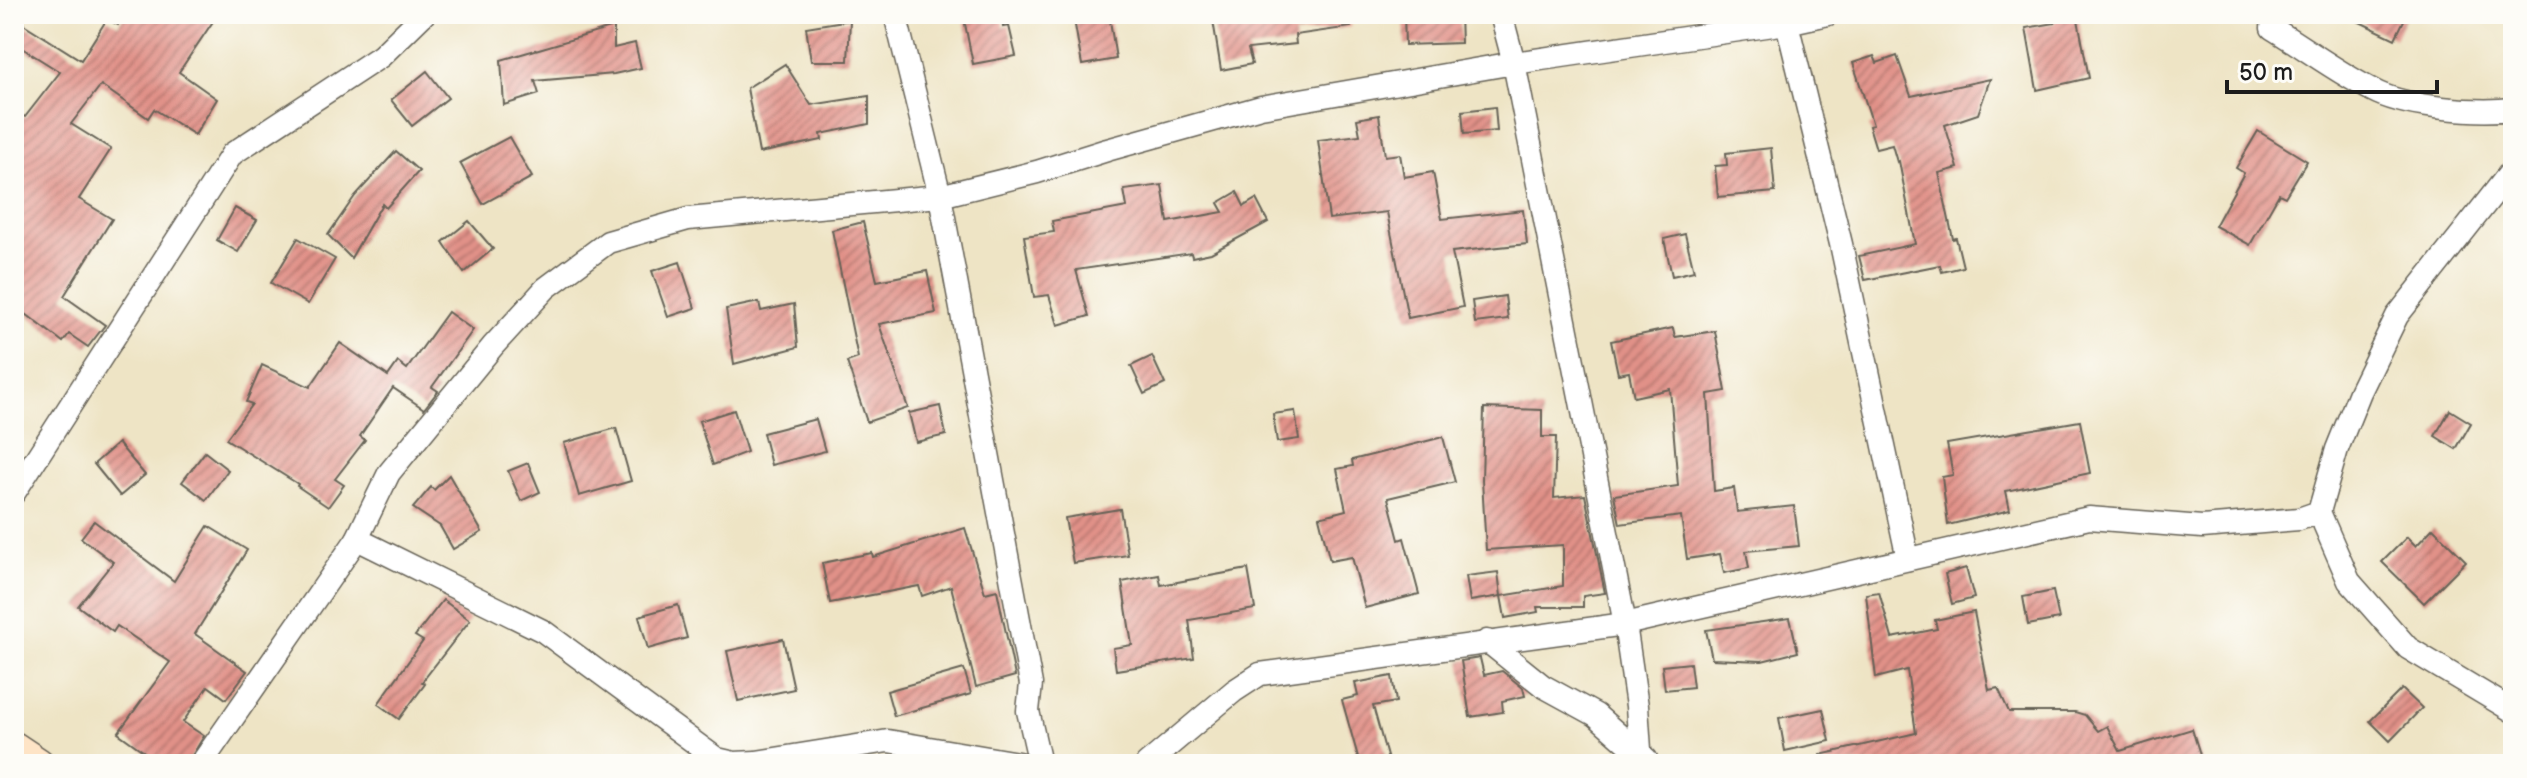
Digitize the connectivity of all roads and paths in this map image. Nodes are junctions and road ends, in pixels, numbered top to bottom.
1 (424, 14) edge
2 (895, 14) edge
3 (1501, 14) edge
4 (1828, 14) edge
5 (1787, 18) edge
6 (2272, 28) dead end
7 (1514, 63) junction
8 (2513, 109) edge
9 (2513, 169) edge
10 (940, 196) junction
11 (14, 493) edge
12 (2319, 512) junction
13 (357, 539) junction
14 (1908, 559) junction
15 (1625, 624) junction
16 (1487, 641) junction
17 (2513, 711) edge
18 (14, 748) edge
19 (1644, 760) edge
20 (38, 764) edge
21 (201, 764) edge
22 (1024, 764) edge
23 (1040, 764) edge
24 (1147, 764) edge

1 - 11 street
2 - 10 street
3 - 7 street
4 - 5 street
5 - 7 street
5 - 14 street
6 - 8 street
7 - 10 street
7 - 15 street
9 - 12 street
10 - 13 street
10 - 23 street
12 - 14 street
12 - 17 street
13 - 21 street
13 - 22 street
14 - 15 street
15 - 16 street
15 - 19 street
16 - 19 street
16 - 24 street
18 - 20 street

